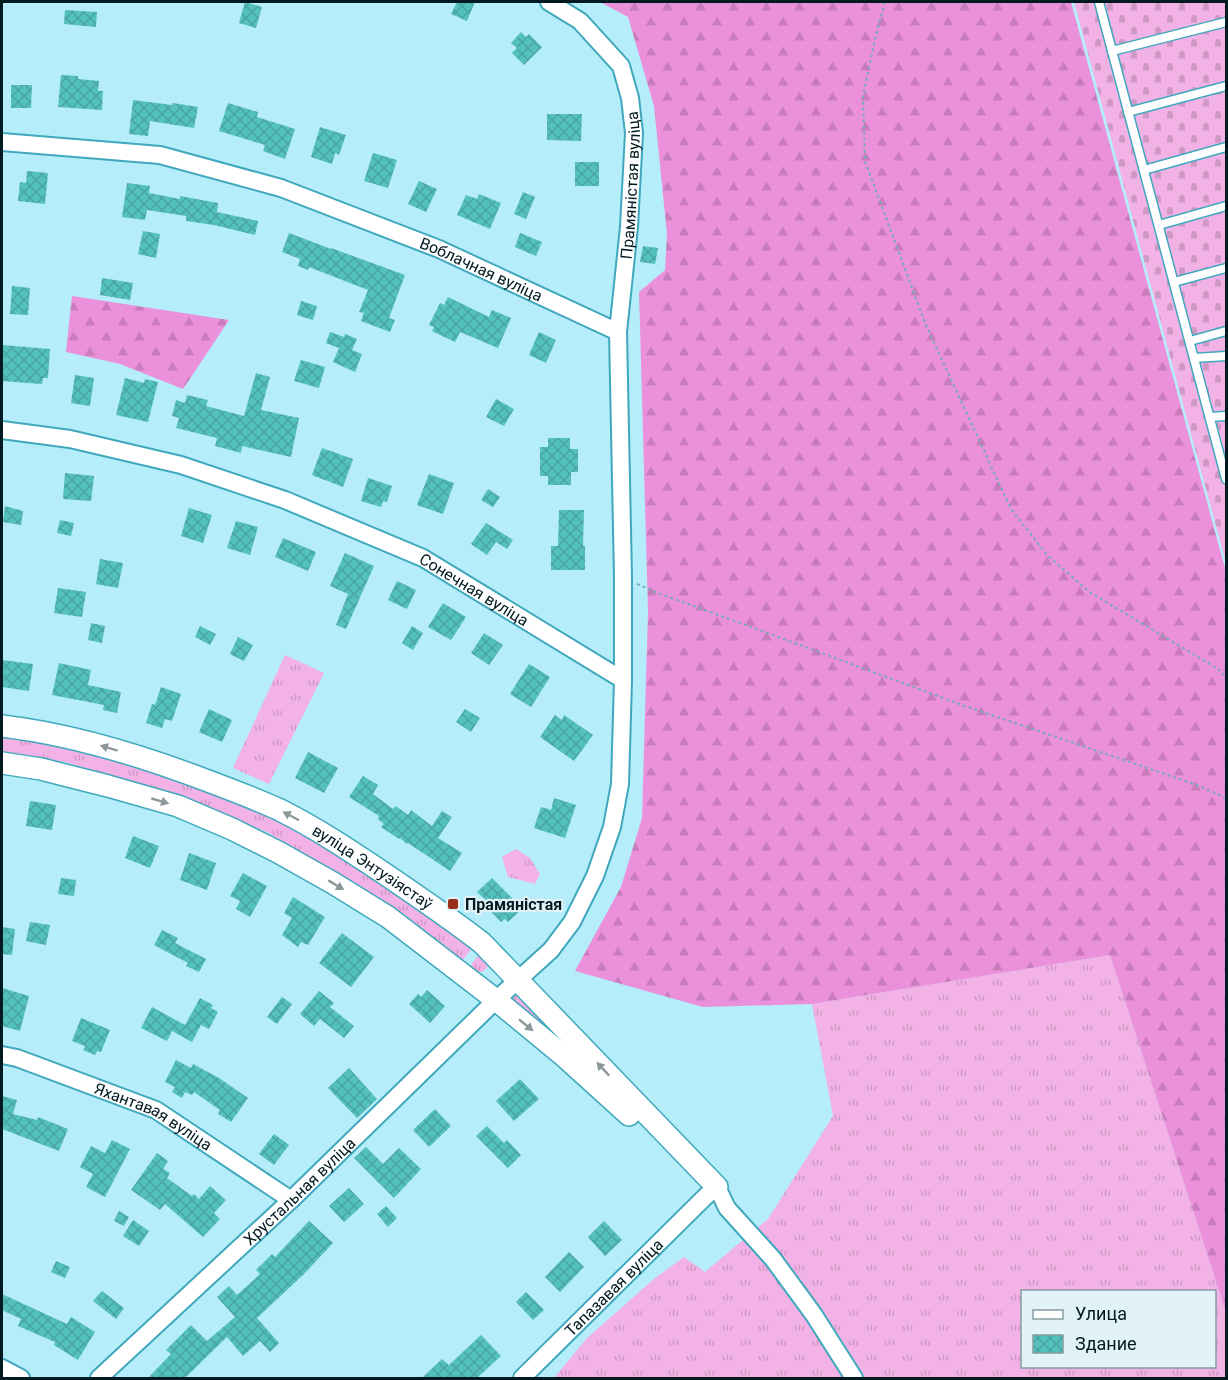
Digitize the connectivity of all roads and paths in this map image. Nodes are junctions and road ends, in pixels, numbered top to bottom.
1 (549, 2) edge
2 (885, 2) edge
3 (1099, 2) edge
4 (1227, 22) edge
5 (1112, 51) junction
6 (1227, 86) edge
7 (1128, 112) junction
8 (2, 142) edge
9 (1227, 147) edge
10 (1144, 170) junction
11 (1227, 206) edge
12 (1159, 225) junction
13 (1227, 268) edge
14 (1174, 282) junction
15 (1227, 331) edge
16 (618, 332) junction
17 (1190, 341) junction
18 (1227, 356) edge
19 (1194, 358) junction
20 (1227, 416) edge
21 (1210, 417) junction
22 (2, 430) edge
23 (1226, 475) edge
24 (623, 578) junction
25 (1227, 677) edge
26 (623, 680) junction
27 (2, 726) edge
28 (2, 763) edge
29 (1227, 798) edge
30 (518, 979) junction
31 (496, 1000) junction
32 (2, 1055) edge
33 (712, 1192) junction
34 (291, 1200) junction
35 (2, 1368) edge
36 (21, 1378) edge
37 (99, 1378) edge
38 (522, 1378) edge
39 (854, 1378) edge

1 - 16 street, Прамяністая вуліца
2 - 25 path
3 - 5 lane
4 - 5 lane
5 - 7 lane
6 - 7 lane
7 - 10 lane
8 - 16 street, Воблачная вуліца
9 - 10 lane
10 - 12 lane
11 - 12 lane
12 - 14 lane
13 - 14 lane
14 - 17 lane
15 - 17 lane
16 - 24 street
17 - 19 lane
18 - 19 lane
19 - 21 lane
20 - 21 lane
21 - 23 lane
22 - 26 street, Сонечная вуліца
24 - 26 street
24 - 29 path
26 - 30 street
30 -> 27 street, вуліца Энтузіястаў
28 -> 31 street, вуліца Энтузіястаў
30 - 31 street, Хрустальная вуліца
33 -> 30 street, вуліца Энтузіястаў
31 -> 33 street, вуліца Энтузіястаў
31 - 34 street, Хрустальная вуліца
32 - 34 street, Яхантавая вуліца
33 - 38 street, Тапазавая вуліца
33 - 39 street
34 - 37 street, Хрустальная вуліца
35 - 36 street

